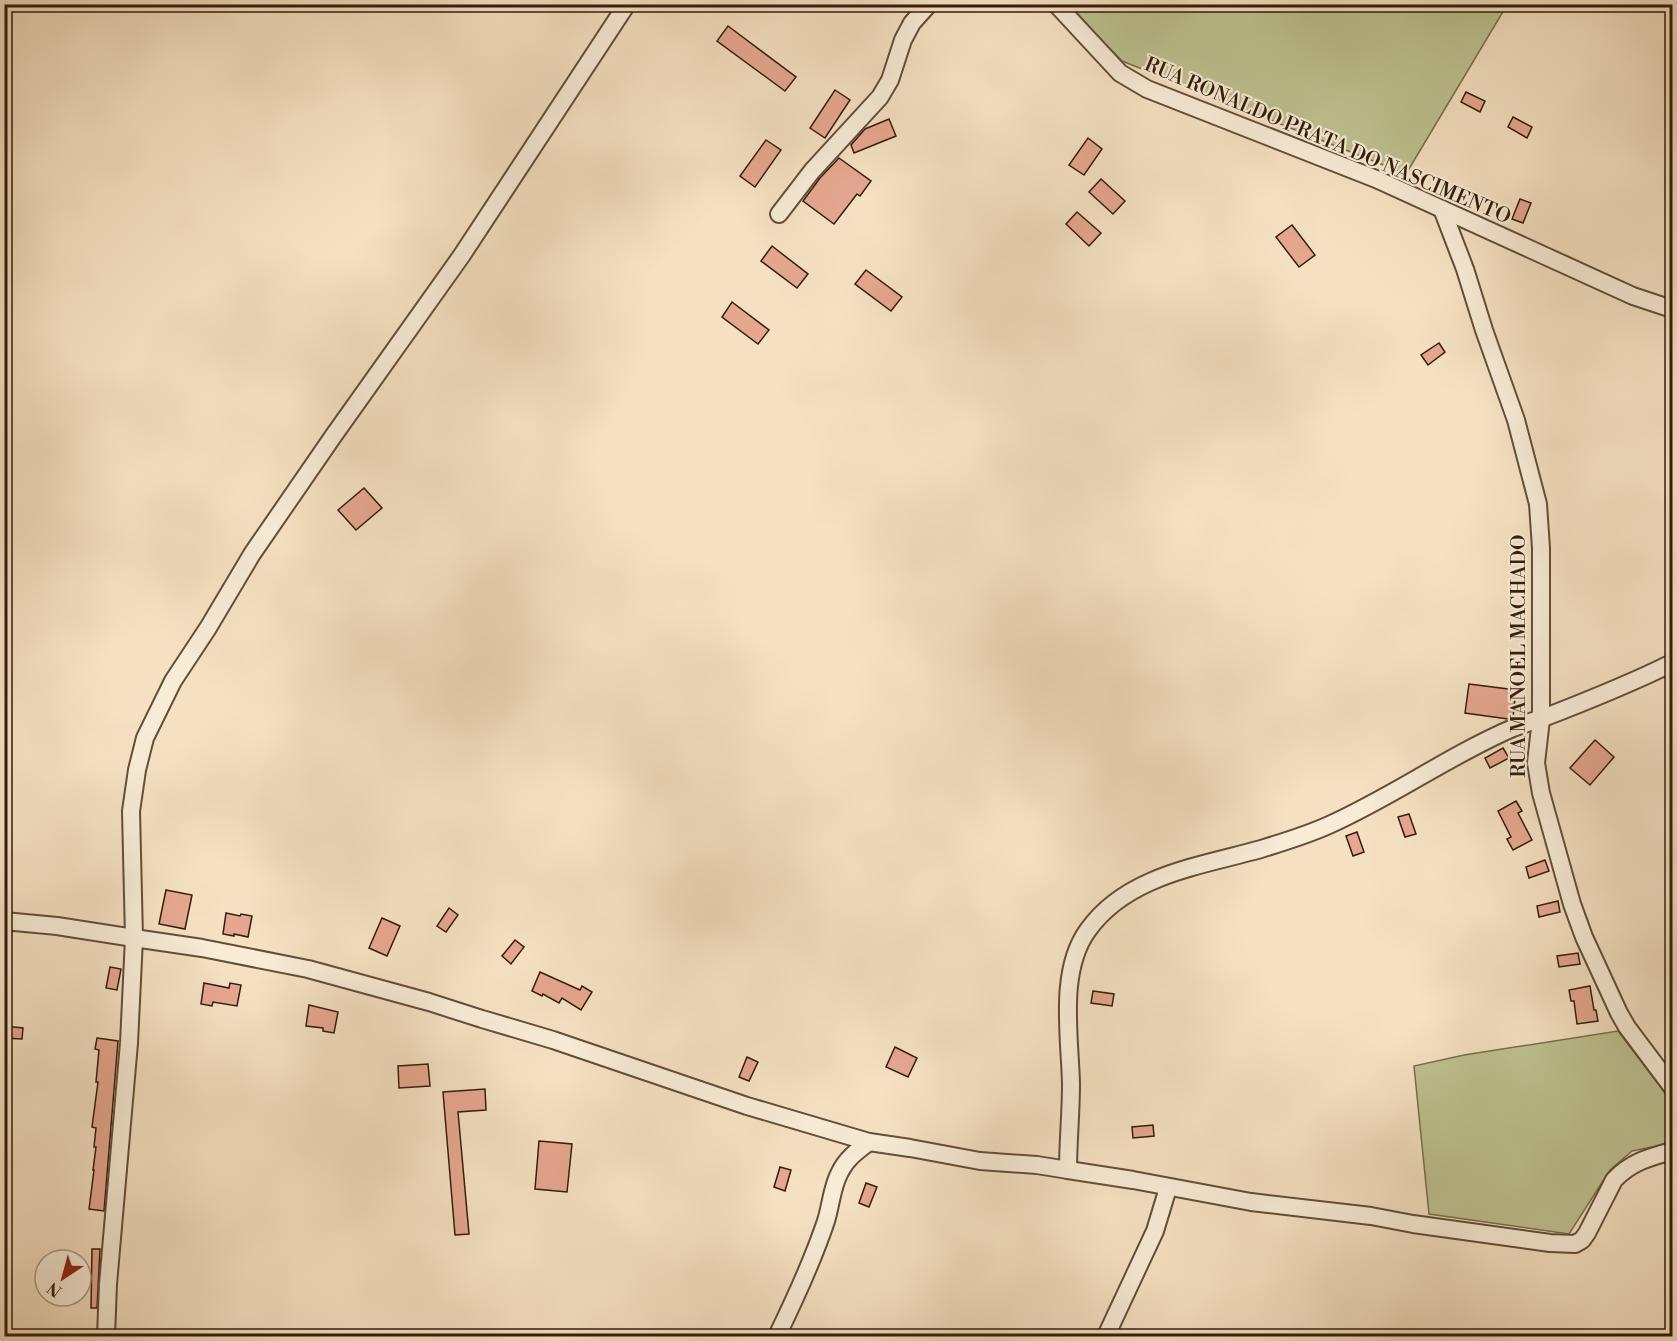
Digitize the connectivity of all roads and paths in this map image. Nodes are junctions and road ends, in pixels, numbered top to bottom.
1 (627, 4) edge
2 (929, 4) edge
3 (1056, 4) edge
4 (1442, 209) junction
5 (780, 214) dead end
6 (1672, 309) edge
7 (1672, 663) edge
8 (1541, 719) junction
9 (4, 921) edge
10 (134, 938) junction
11 (1672, 1087) edge
12 (869, 1142) junction
13 (1672, 1151) edge
14 (1068, 1170) junction
15 (1168, 1188) junction
16 (106, 1336) edge
17 (777, 1336) edge
18 (1106, 1336) edge

1 - 10 street
2 - 5 street
3 - 4 street, RUA RONALDO PRATA DO NASCIMENTO
4 - 6 street, RUA RONALDO PRATA DO NASCIMENTO
4 - 8 street, RUA MANOEL MACHADO
7 - 8 street
8 - 11 street, RUA MANOEL MACHADO
8 - 14 street
9 - 10 street
10 - 12 street
10 - 16 street
12 - 14 street
12 - 17 street
13 - 15 street
14 - 15 street
15 - 18 street

